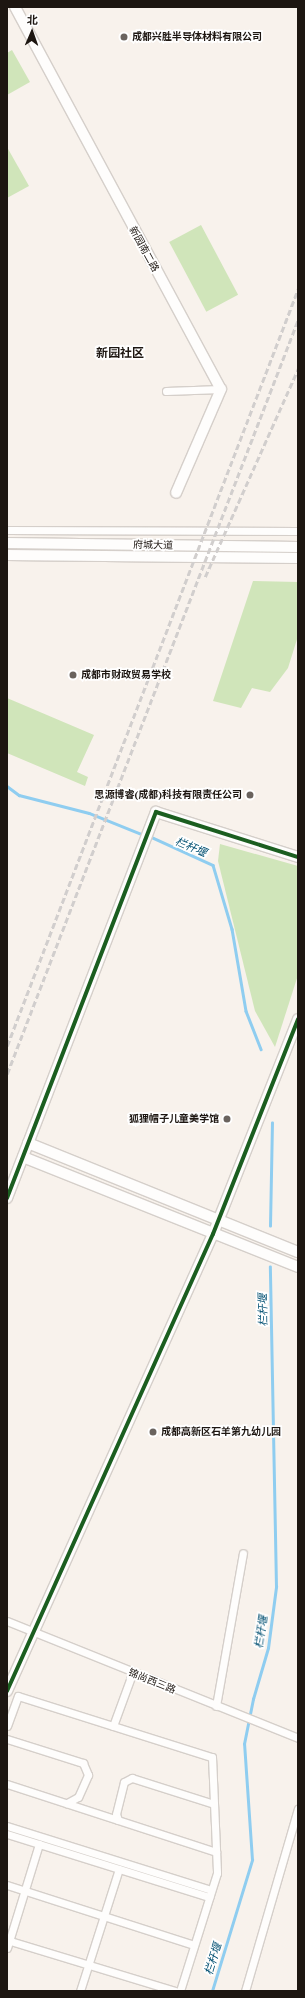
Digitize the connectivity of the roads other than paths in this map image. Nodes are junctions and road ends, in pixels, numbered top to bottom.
1 (15, 7) edge
2 (221, 389) junction
3 (166, 391) dead end
4 (176, 493) dead end
5 (7, 530) edge
6 (298, 531) edge
7 (7, 543) edge
8 (298, 546) edge
9 (7, 555) edge
10 (298, 558) edge
11 (298, 857) edge
12 (298, 1019) edge
13 (28, 1142) junction
14 (23, 1157) junction
15 (7, 1198) edge
16 (219, 1219) junction
17 (213, 1234) junction
18 (298, 1252) edge
19 (298, 1267) edge
20 (243, 1553) dead end
21 (7, 1622) edge
22 (33, 1631) junction
23 (132, 1674) junction
24 (7, 1691) edge
25 (216, 1706) junction
26 (7, 1726) edge
27 (113, 1726) junction
28 (298, 1738) edge
29 (7, 1739) edge
30 (7, 1784) edge
31 (67, 1804) junction
32 (214, 1804) junction
33 (298, 1809) edge
34 (118, 1820) junction
35 (7, 1826) edge
36 (7, 1834) edge
37 (39, 1844) junction
38 (216, 1852) junction
39 (119, 1869) junction
40 (7, 1885) edge
41 (25, 1891) junction
42 (210, 1894) junction
43 (104, 1916) junction
44 (8, 1940) edge
45 (194, 1945) junction
46 (7, 1948) edge
47 (88, 1965) junction
48 (80, 1991) edge
49 (175, 1991) edge
50 (180, 1991) edge
51 (245, 1991) edge

1 - 2 street, 新园南二路
2 - 3 street
2 - 4 street
5 - 6 street
7 - 8 street, 府城大道
9 - 10 street, 府城大道
11 - 13 street
12 - 16 street
13 - 14 street
13 - 16 street
14 - 15 street
14 - 17 street
16 - 17 street
16 - 18 street
17 - 19 street
17 - 22 street
20 - 25 street
21 - 22 street, 锦尚西三路
22 - 23 street, 锦尚西三路
22 - 24 street
23 - 25 street, 锦尚西三路
23 - 27 street
25 - 28 street, 锦尚西三路
26 - 27 street
27 - 32 street
29 - 31 street
30 - 31 street
31 - 34 street
32 - 34 street
32 - 38 street
33 - 51 street
34 - 38 street
35 - 42 street
36 - 37 street
37 - 39 street
37 - 41 street
38 - 42 street
39 - 42 street
39 - 43 street
40 - 41 street
41 - 43 street
41 - 44 street
42 - 45 street
43 - 45 street
43 - 47 street
44 - 46 street
44 - 47 street
45 - 50 street
47 - 48 street
47 - 49 street

